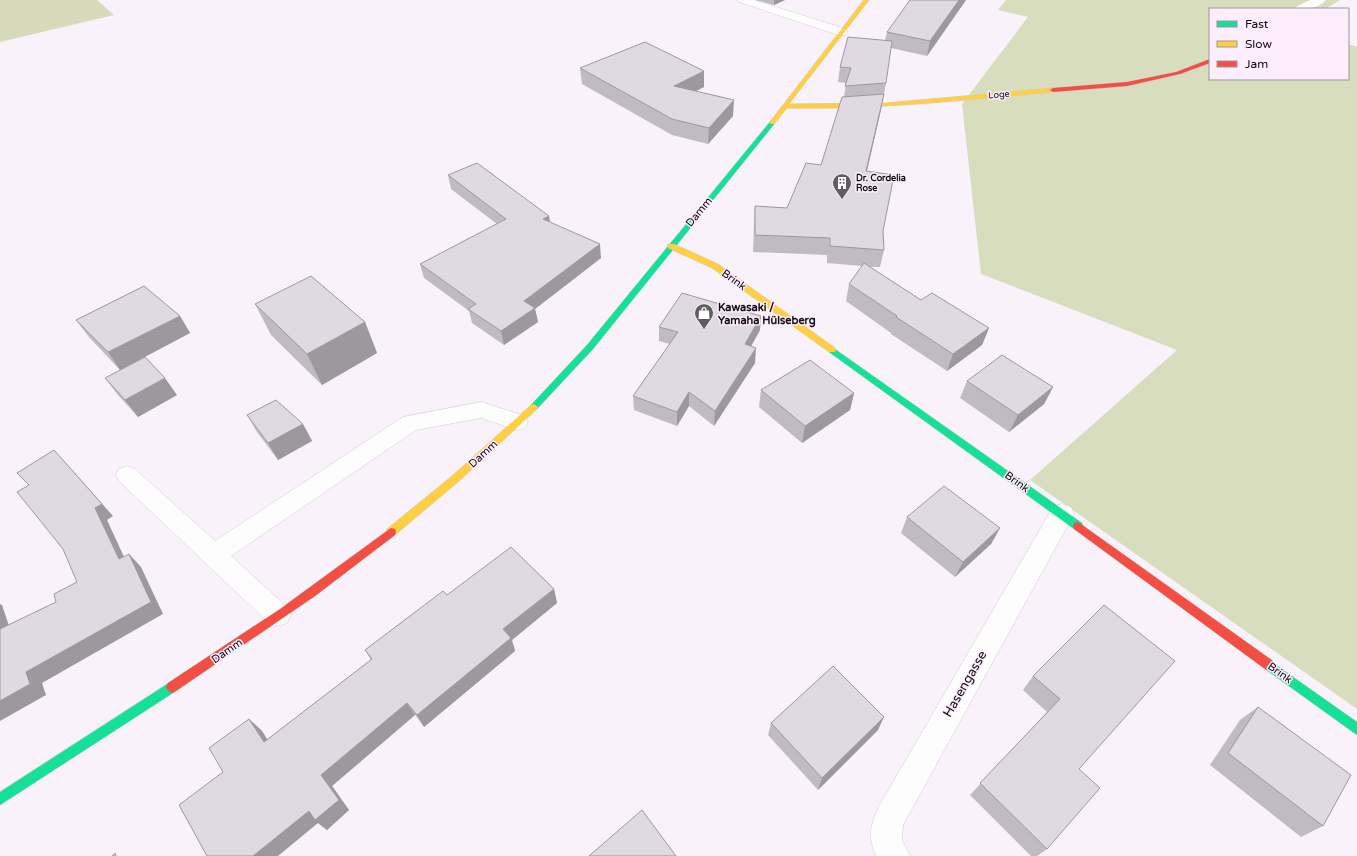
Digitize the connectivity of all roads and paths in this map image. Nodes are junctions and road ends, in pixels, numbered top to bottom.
1 (743, 0) edge
2 (867, 0) edge
3 (1320, 0) edge
4 (1303, 8) edge
5 (842, 32) junction
6 (1209, 61) edge
7 (785, 106) junction
8 (671, 246) junction
9 (518, 422) junction
10 (127, 475) dead end
11 (1062, 514) junction
12 (213, 555) junction
13 (278, 615) junction
14 (1357, 729) edge
15 (0, 799) edge
16 (894, 856) edge

1 - 5 lane
2 - 5 main road, Damm
3 - 4 street
5 - 7 main road, Damm
6 - 7 main road, Loge
7 - 8 main road, Damm
8 - 9 main road, Damm
8 - 11 main road, Brink
9 - 12 lane
9 - 13 main road, Damm
10 - 12 lane
11 - 14 main road, Brink
11 - 16 street, Hasengasse
12 - 13 lane
13 - 15 main road, Damm

